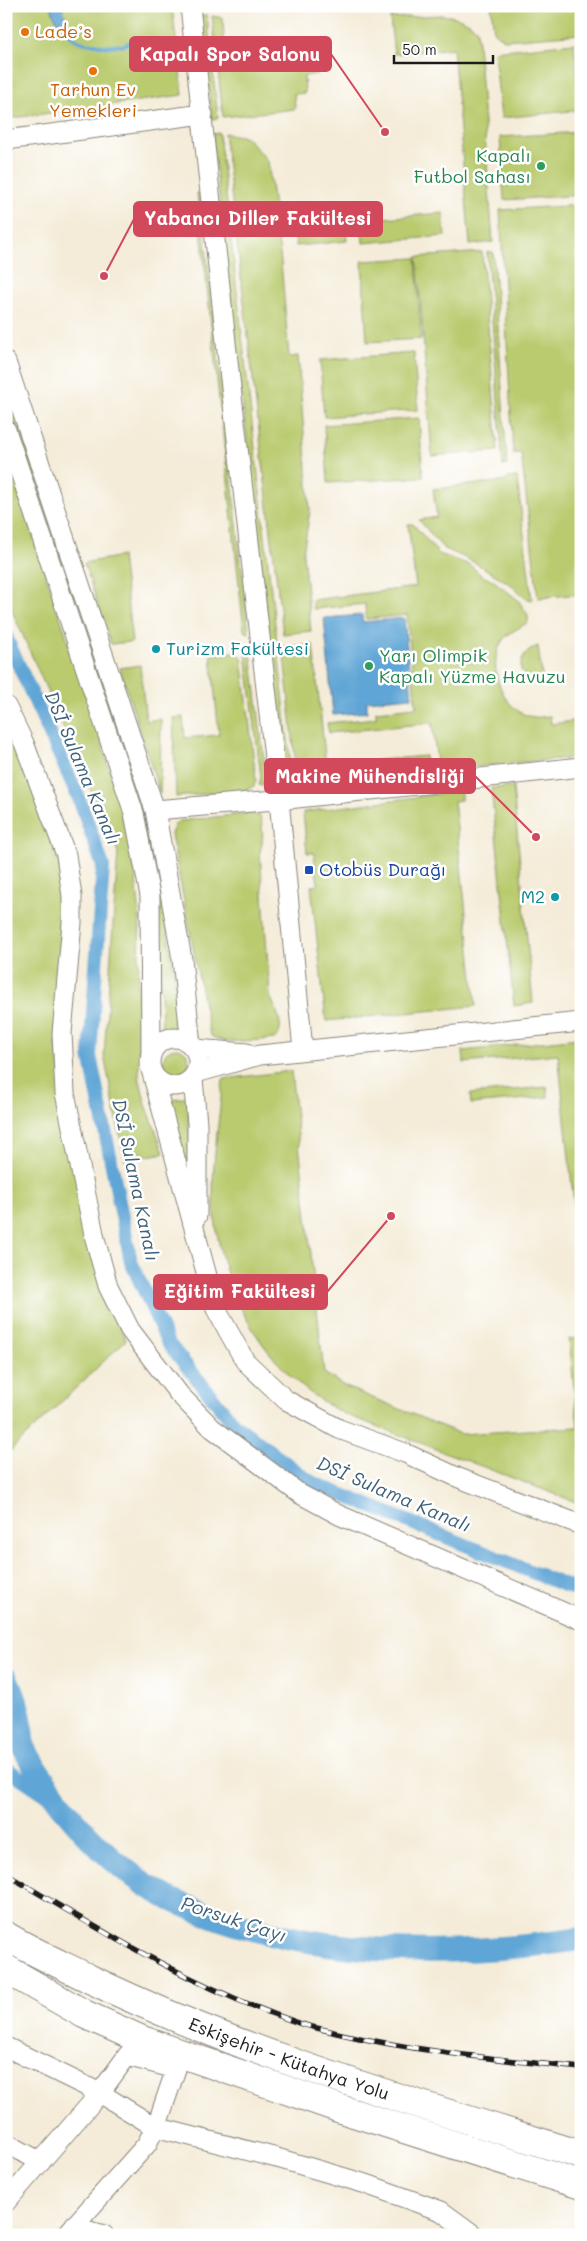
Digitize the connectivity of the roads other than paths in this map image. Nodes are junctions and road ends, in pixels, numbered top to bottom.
1 (190, 6) edge
2 (203, 114) junction
3 (6, 140) edge
4 (6, 362) edge
5 (6, 430) edge
6 (6, 706) edge
7 (581, 767) edge
8 (279, 800) junction
9 (155, 810) junction
10 (581, 1022) edge
11 (193, 1047) junction
12 (302, 1050) junction
13 (260, 1055) junction
14 (151, 1064) junction
15 (194, 1075) junction
16 (197, 1243) junction
17 (581, 1525) edge
18 (581, 1620) edge
19 (6, 1936) edge
20 (6, 1969) edge
21 (6, 2047) edge
22 (134, 2048) junction
23 (100, 2093) junction
24 (154, 2127) junction
25 (6, 2143) edge
26 (581, 2155) edge
27 (40, 2162) junction
28 (581, 2185) edge
29 (6, 2202) edge
30 (70, 2229) edge
31 (104, 2235) edge
32 (474, 2235) edge

1 - 2 street
2 - 3 street
2 - 8 street
4 - 9 street
5 - 14 street
6 - 18 street
7 - 8 street
8 - 9 street
8 - 12 street
9 - 11 street
10 - 12 street
11 - 13 street
11 - 14 street
11 - 15 street
12 - 13 street
13 - 15 street
14 - 15 street
14 - 16 street
15 - 16 street
16 - 17 street
19 - 26 highway, Eskişehir - Kütahya Yolu
20 - 22 highway, Eskişehir - Kütahya Yolu
21 - 23 street
22 - 23 street
22 - 24 street
22 - 28 highway, Eskişehir - Kütahya Yolu
23 - 24 street
23 - 27 street
24 - 30 street
24 - 32 street
25 - 27 street
27 - 29 street
30 - 31 street

